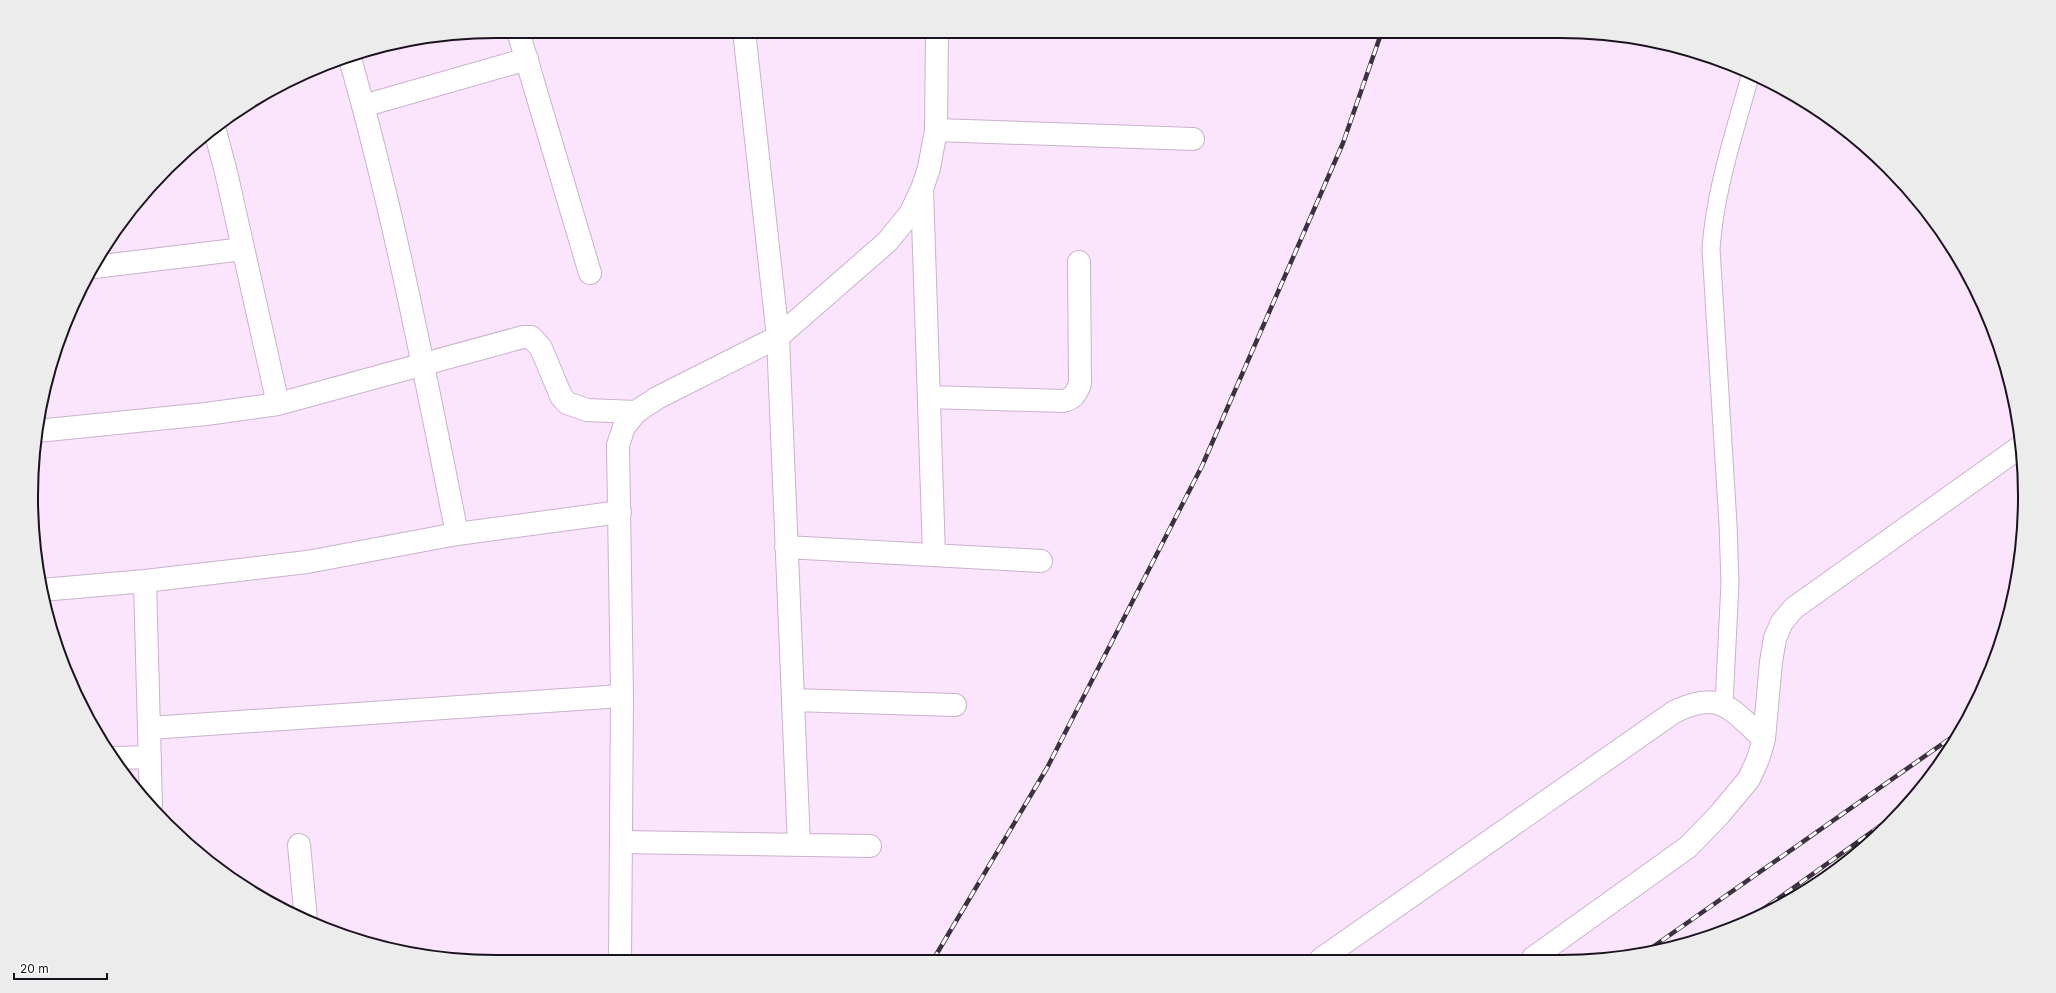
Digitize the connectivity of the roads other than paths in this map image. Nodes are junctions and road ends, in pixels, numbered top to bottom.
1 (520, 38) edge
2 (745, 38) edge
3 (937, 38) edge
4 (527, 59) junction
5 (351, 62) edge
6 (1749, 79) edge
7 (363, 106) junction
8 (936, 130) junction
9 (216, 134) edge
10 (1193, 139) dead end
11 (922, 189) junction
12 (243, 249) junction
13 (1079, 262) dead end
14 (99, 266) edge
15 (590, 273) dead end
16 (778, 337) junction
17 (423, 364) junction
18 (929, 397) junction
19 (278, 404) junction
20 (636, 412) junction
21 (43, 430) edge
22 (2015, 450) edge
23 (620, 512) junction
24 (457, 534) junction
25 (786, 547) junction
26 (934, 555) junction
27 (1041, 561) dead end
28 (146, 581) junction
29 (48, 589) edge
30 (622, 696) junction
31 (793, 700) junction
32 (1724, 704) junction
33 (955, 705) dead end
34 (150, 728) junction
35 (1764, 739) junction
36 (150, 757) junction
37 (120, 758) edge
38 (151, 798) edge
39 (621, 842) junction
40 (299, 845) dead end
41 (799, 845) junction
42 (870, 846) dead end
43 (305, 913) edge
44 (620, 955) edge
45 (1327, 955) edge
46 (1537, 955) edge

1 - 4 street
2 - 16 street
3 - 8 street
4 - 7 street
4 - 15 street
5 - 7 street
6 - 32 lane
7 - 17 street
8 - 10 street
8 - 11 street
9 - 12 street
11 - 16 street
11 - 18 street
12 - 14 street
12 - 19 street
13 - 18 street
16 - 20 street
16 - 25 street
17 - 19 street
17 - 20 street
17 - 24 street
18 - 26 street
19 - 21 street
20 - 23 street
22 - 35 street
23 - 24 street
23 - 30 street
24 - 28 street
25 - 26 street
25 - 31 street
26 - 27 street
28 - 29 street
28 - 34 street
30 - 34 street
30 - 39 street
31 - 33 street
31 - 41 street
32 - 35 street
32 - 45 street
34 - 36 street
35 - 46 street
36 - 37 street
36 - 38 street
39 - 41 street
39 - 44 street
40 - 43 street
41 - 42 street

